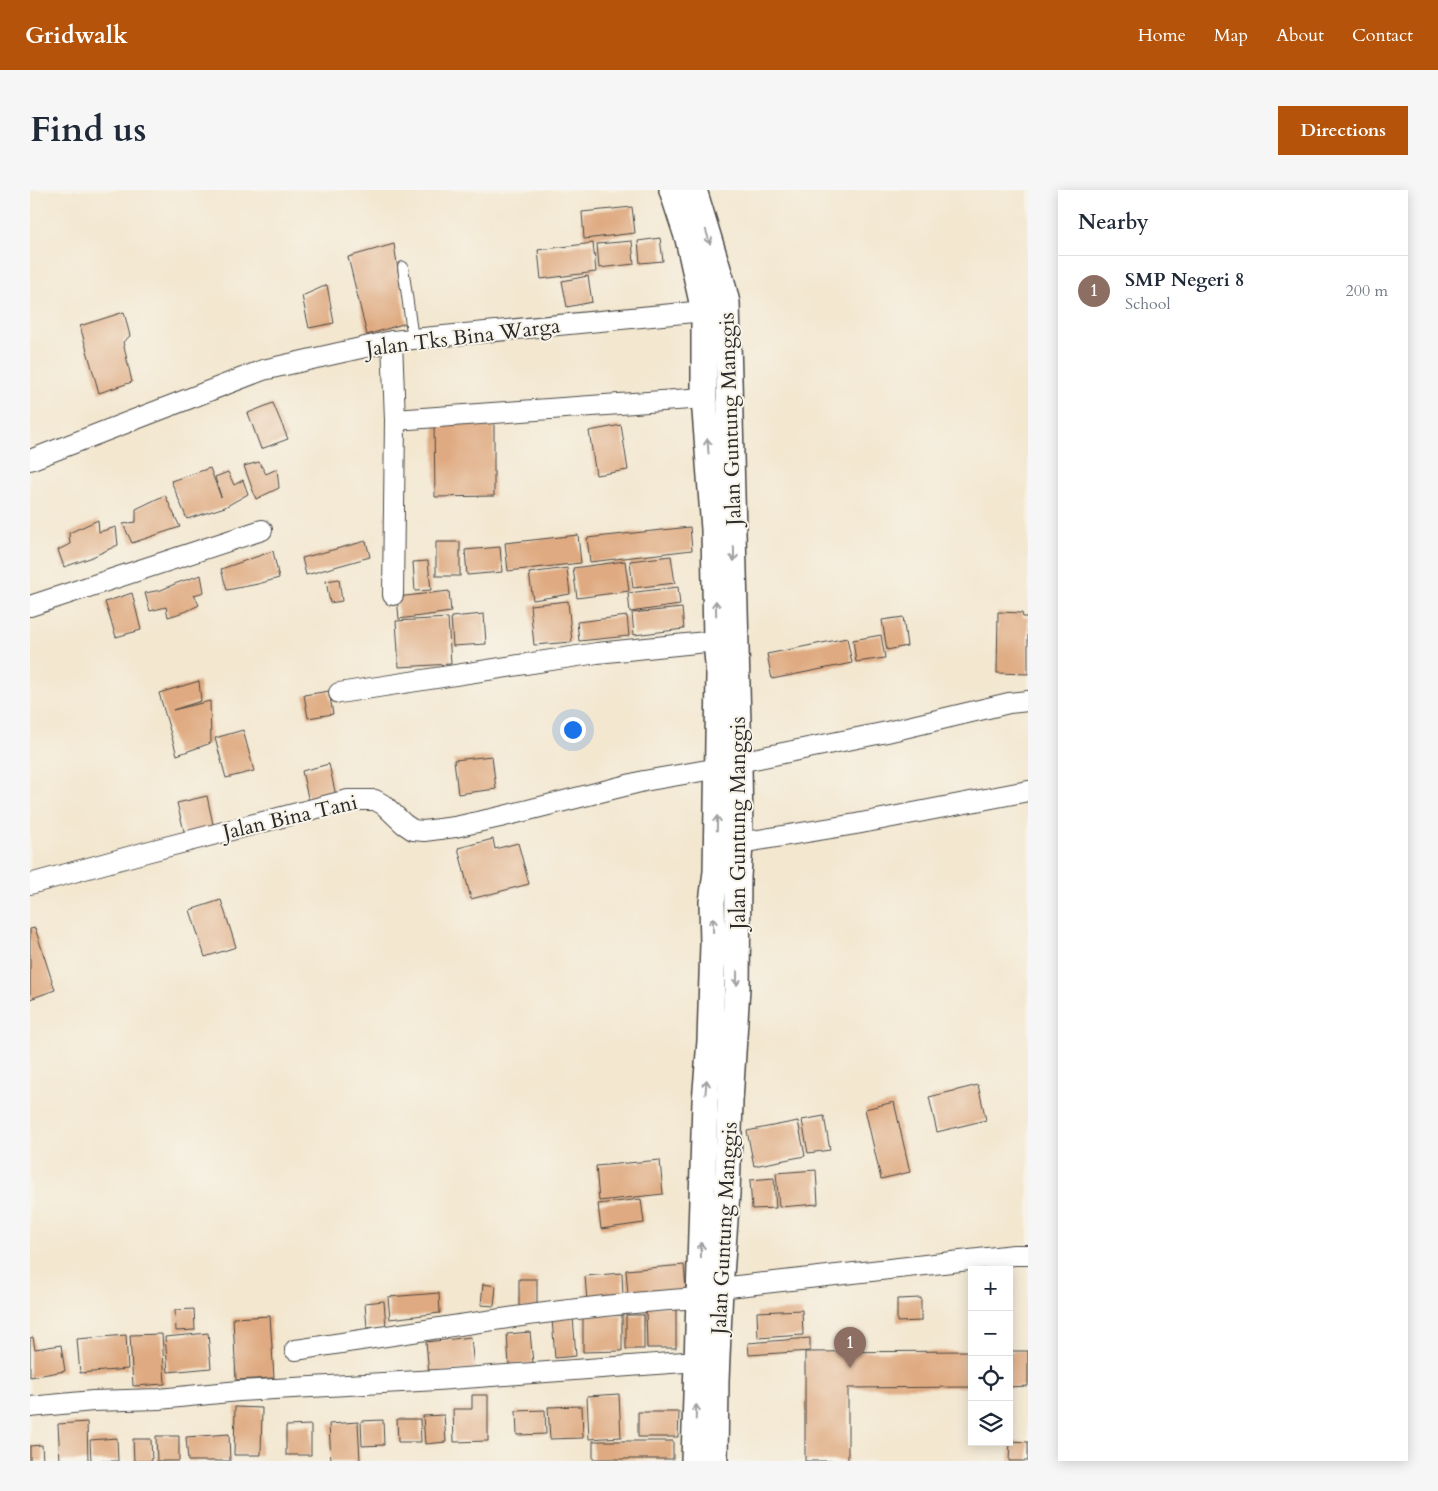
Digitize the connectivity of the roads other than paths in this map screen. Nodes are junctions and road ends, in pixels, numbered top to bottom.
1 (672, 190) edge
2 (694, 190) edge
3 (403, 267) dead end
4 (704, 312) junction
5 (413, 339) junction
6 (392, 341) junction
7 (704, 398) junction
8 (395, 420) junction
9 (30, 460) edge
10 (262, 530) dead end
11 (393, 595) dead end
12 (30, 606) edge
13 (716, 641) junction
14 (339, 693) dead end
15 (1028, 701) edge
16 (729, 765) junction
17 (1028, 791) edge
18 (740, 843) junction
19 (30, 884) edge
20 (1028, 1255) edge
21 (709, 1293) junction
22 (295, 1350) dead end
23 (698, 1362) junction
24 (30, 1408) edge
25 (694, 1461) edge
26 (715, 1461) edge

1 - 4 street, Jalan Guntung Manggis
2 -> 16 street, Jalan Guntung Manggis
3 - 5 lane
4 - 5 street, Jalan Tks Bina Warga
4 - 7 street, Jalan Guntung Manggis
5 - 6 street, Jalan Tks Bina Warga
6 - 8 street
6 - 9 street, Jalan Tks Bina Warga
7 - 8 street
13 -> 7 street, Jalan Guntung Manggis
8 - 11 street
10 - 12 street
13 - 14 street
13 - 16 street, Jalan Guntung Manggis
15 - 16 street, Jalan Bina Tani
16 - 18 street, Jalan Guntung Manggis
16 - 19 street, Jalan Bina Tani
21 -> 16 street, Jalan Guntung Manggis
17 - 18 street
18 -> 21 street, Jalan Guntung Manggis
20 - 21 street
21 - 22 street
21 - 23 street, Jalan Guntung Manggis
21 - 26 street, Jalan Guntung Manggis
23 - 24 street
25 -> 23 street, Jalan Guntung Manggis

